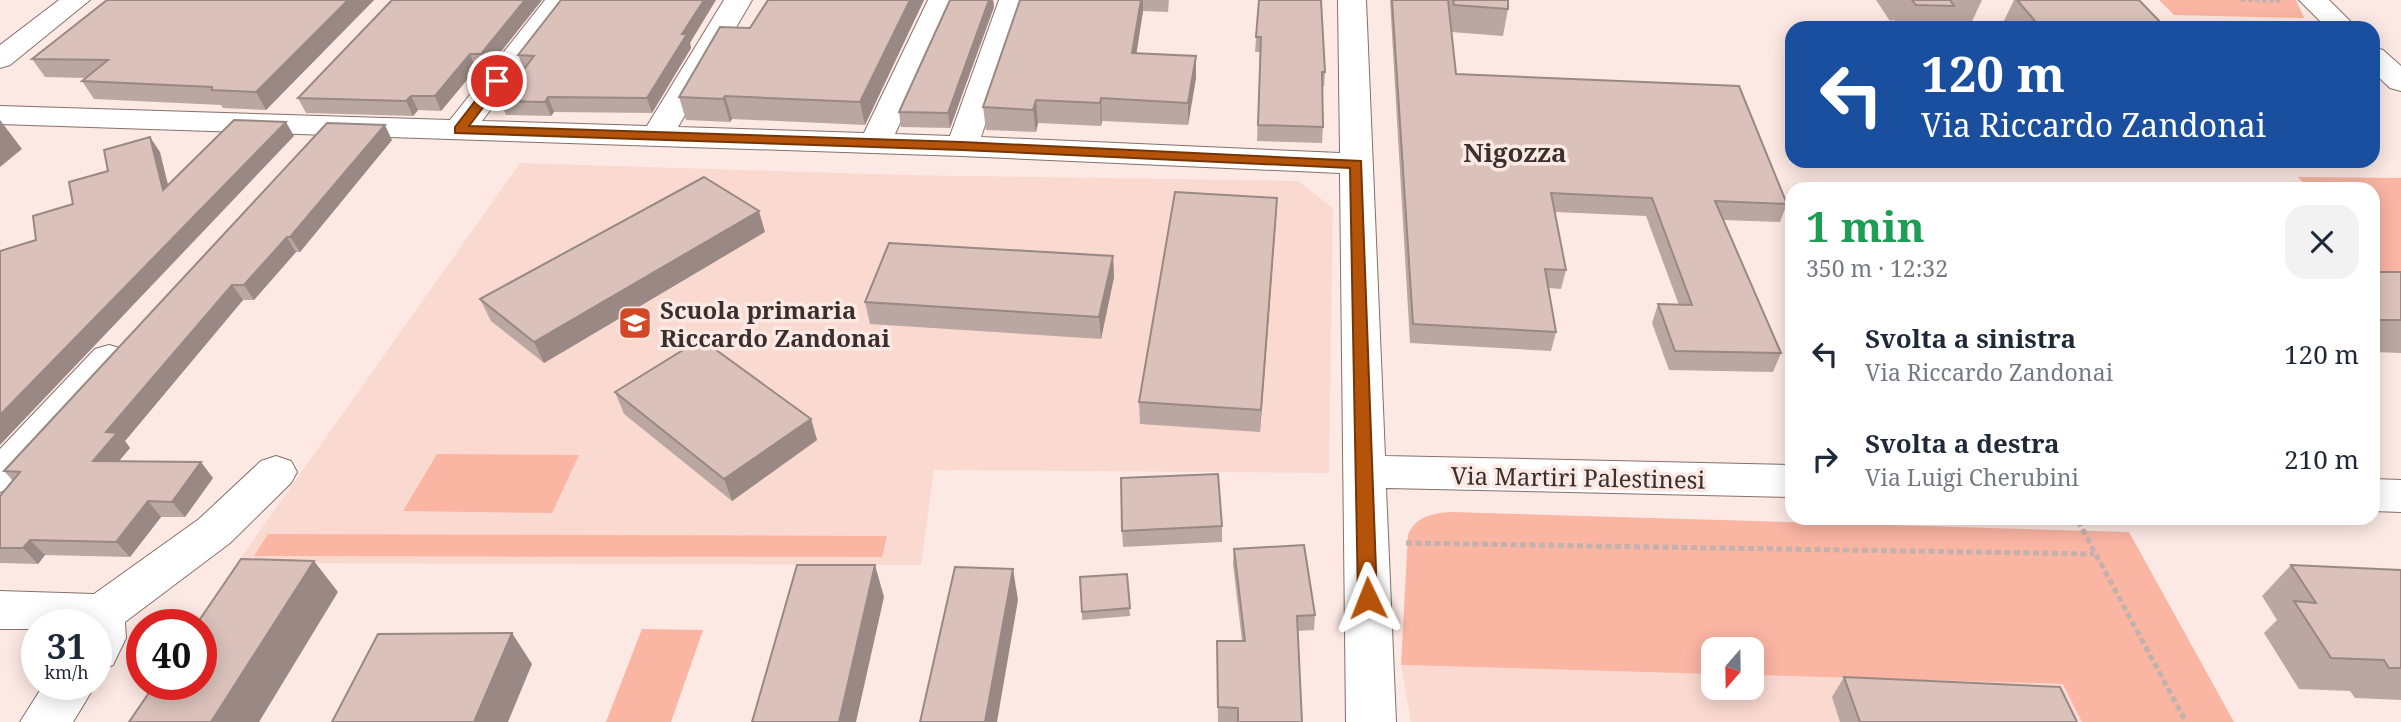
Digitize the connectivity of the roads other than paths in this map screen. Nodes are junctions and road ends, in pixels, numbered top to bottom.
1 (76, 0) edge
2 (559, 0) edge
3 (738, 0) edge
4 (942, 0) edge
5 (1013, 0) edge
6 (1352, 0) edge
7 (2314, 0) edge
8 (2336, 21) edge
9 (0, 59) edge
10 (2380, 62) edge
11 (2401, 82) edge
12 (302, 95) edge
13 (0, 115) edge
14 (274, 124) junction
15 (325, 125) junction
16 (459, 130) junction
17 (657, 136) junction
18 (875, 143) junction
19 (962, 146) junction
20 (298, 154) edge
21 (1356, 164) junction
22 (131, 335) edge
23 (1364, 471) junction
24 (276, 472) dead end
25 (0, 476) edge
26 (1785, 481) edge
27 (2380, 495) edge
28 (2401, 496) edge
29 (0, 610) edge
30 (21, 610) edge
31 (112, 621) edge
32 (61, 700) edge
33 (45, 722) edge
34 (1371, 722) edge

1 - 9 street
2 - 16 street
3 - 17 street
4 - 18 street
5 - 19 street
6 - 21 street
7 - 8 street
10 - 11 street
12 - 14 street
13 - 14 street
14 - 15 street
15 - 16 street
15 - 20 street
16 - 17 street
17 - 18 street
18 - 19 street
19 - 21 street
21 - 23 street
22 - 25 street
23 - 26 street, Via Martiri Palestinesi
23 - 34 street
24 - 31 street
27 - 28 street
29 - 30 street
32 - 33 street

